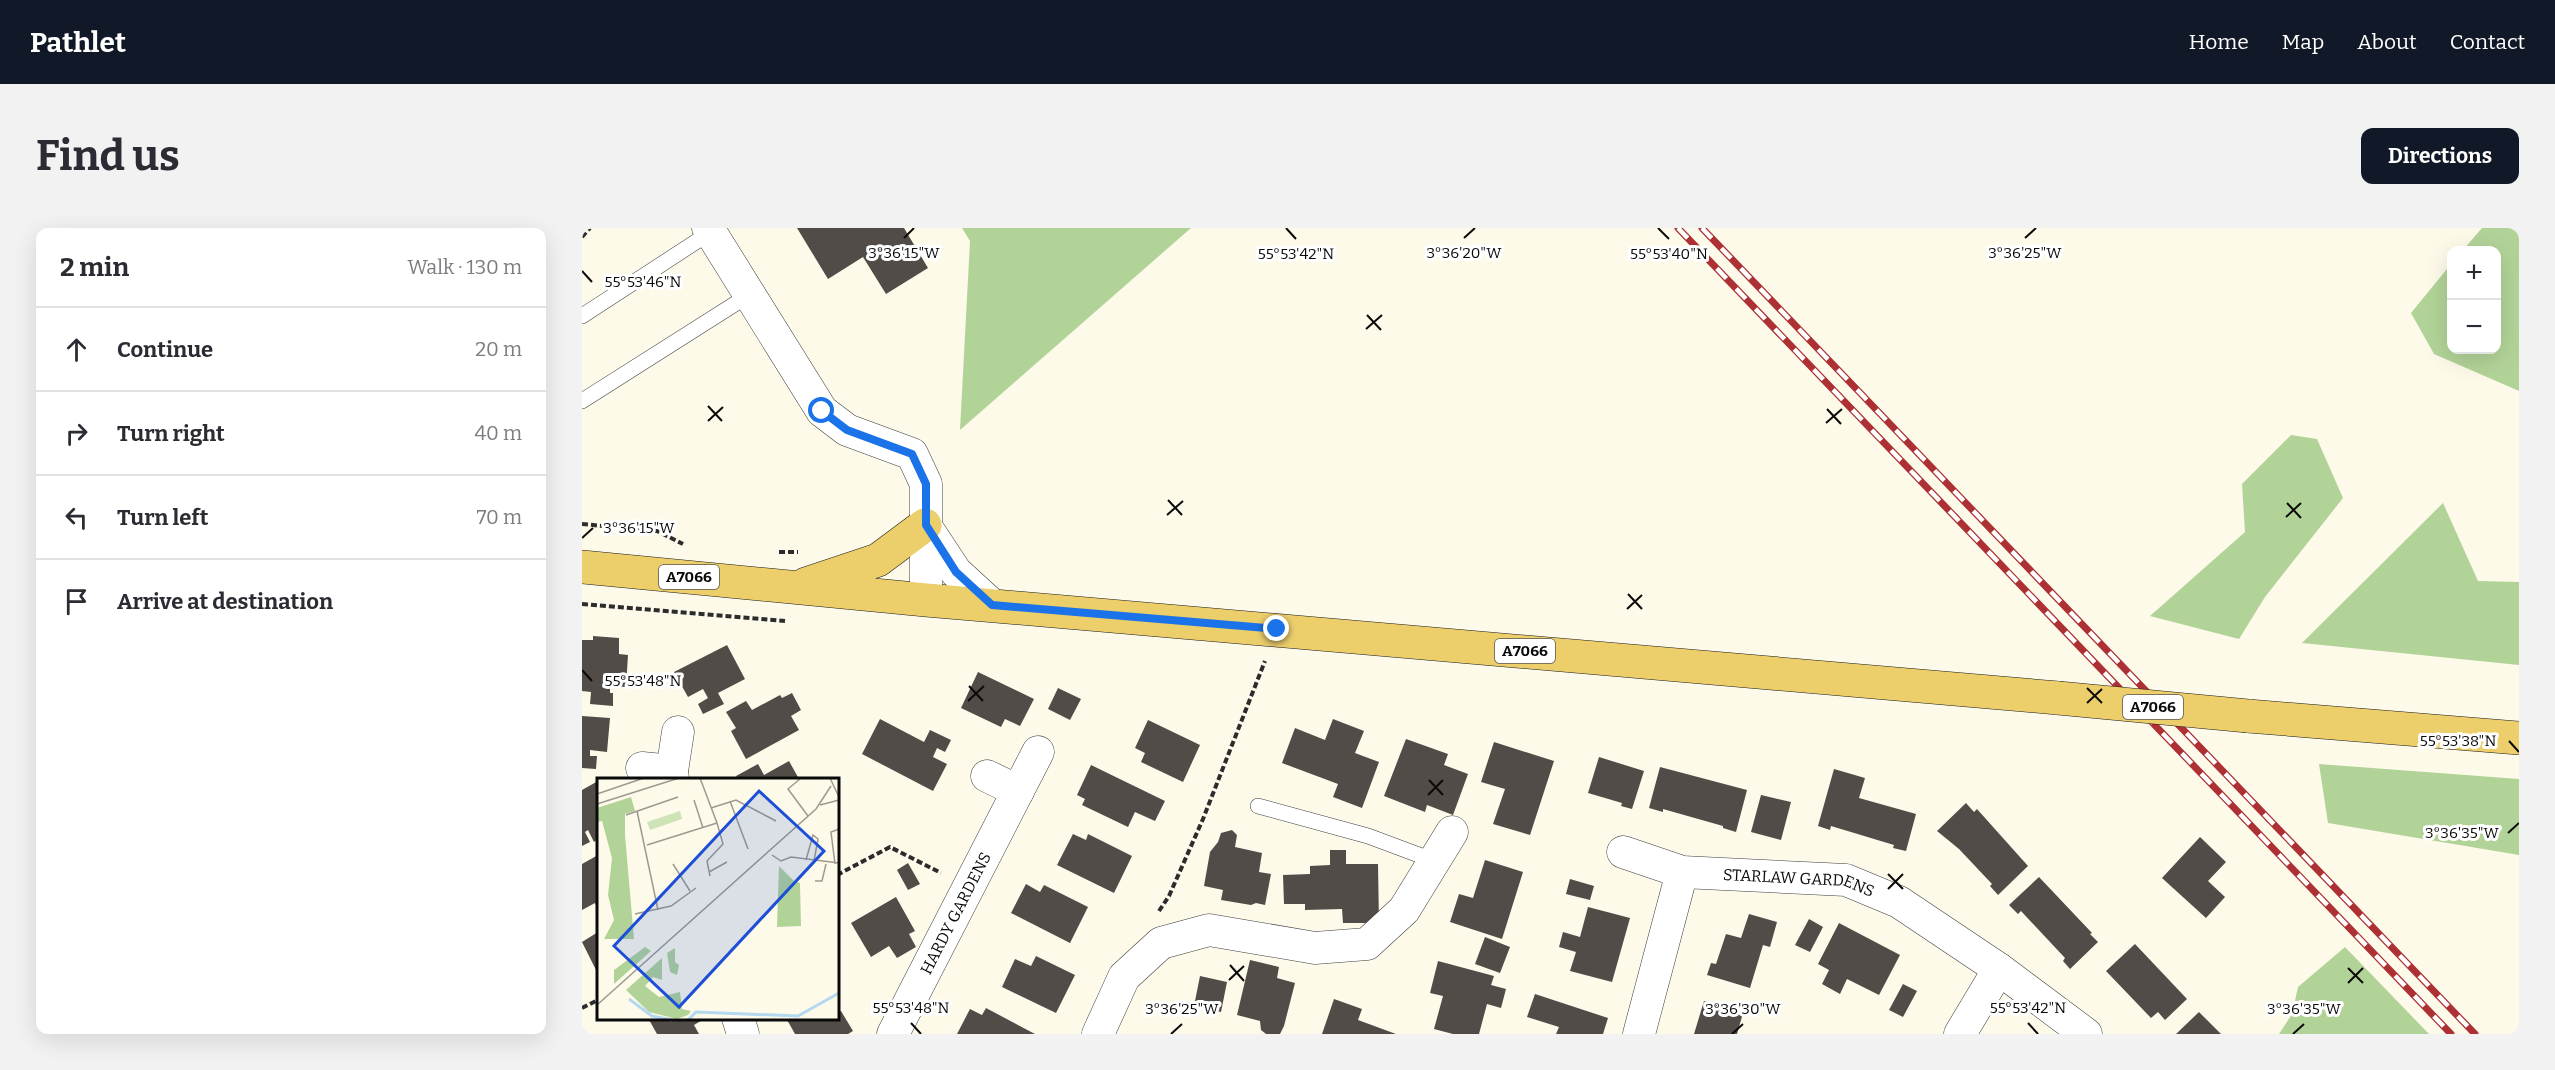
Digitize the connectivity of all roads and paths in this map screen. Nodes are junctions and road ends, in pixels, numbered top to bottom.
1 (590, 228) edge
2 (709, 230) edge
3 (582, 237) edge
4 (749, 295) junction
5 (582, 316) edge
6 (582, 401) edge
7 (582, 524) edge
8 (926, 525) junction
9 (687, 546) dead end
10 (767, 552) dead end
11 (802, 552) dead end
12 (582, 567) edge
13 (796, 587) junction
14 (926, 600) junction
15 (992, 605) junction
16 (1265, 661) dead end
17 (678, 732) dead end
18 (2519, 738) edge
19 (1038, 752) dead end
20 (662, 773) edge
21 (987, 776) dead end
22 (1018, 791) junction
23 (1258, 806) dead end
24 (1452, 832) dead end
25 (1623, 852) dead end
26 (1435, 861) junction
27 (1682, 872) junction
28 (838, 874) edge
29 (969, 887) junction
30 (1158, 914) dead end
31 (1999, 969) junction
32 (597, 1000) edge
33 (582, 1008) edge
34 (739, 1019) edge
35 (743, 1034) edge
36 (893, 1034) edge
37 (1098, 1034) edge
38 (1639, 1034) edge
39 (1960, 1034) edge
40 (2086, 1034) edge

1 - 3 path
2 - 4 street
2 - 5 lane
4 - 6 lane
4 - 8 street
7 - 9 path
8 - 13 main road
8 - 14 street
8 - 15 street
10 - 11 path
12 - 13 main road, A7066
13 - 14 main road, A7066
14 - 15 main road, A7066
15 - 18 main road, A7066, bridge
16 - 30 path
17 - 20 street
19 - 22 street, HARDY GARDENS
21 - 22 street
22 - 29 street, HARDY GARDENS
23 - 26 lane
24 - 26 street
25 - 27 street, STARLAW GARDENS
26 - 37 street
27 - 31 street, STARLAW GARDENS
27 - 38 street
28 - 29 path
29 - 36 street, HARDY GARDENS
31 - 39 street
31 - 40 street, STARLAW GARDENS
32 - 33 path
34 - 35 street

